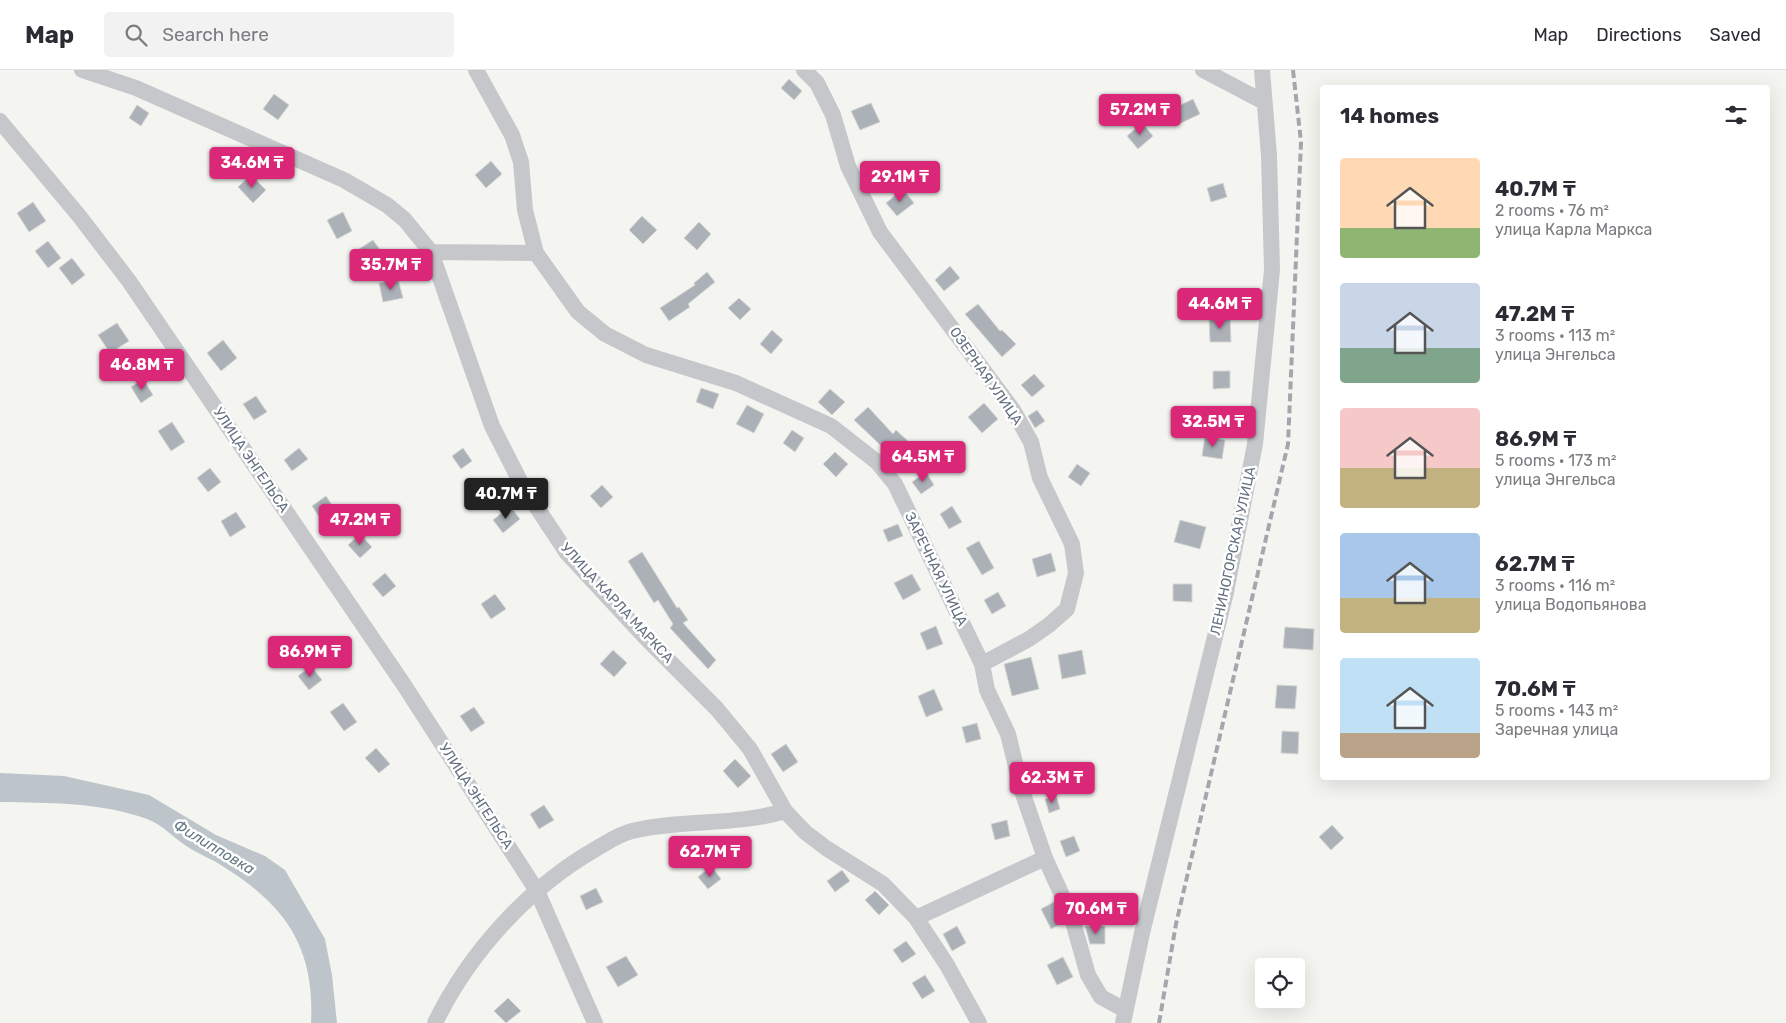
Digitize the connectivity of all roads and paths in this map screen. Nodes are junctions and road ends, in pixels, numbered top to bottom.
1 (82, 70) edge
2 (476, 70) edge
3 (804, 70) edge
4 (1203, 70) edge
5 (1262, 70) edge
6 (489, 77) edge
7 (1264, 102) junction
8 (0, 121) edge
9 (431, 252) junction
10 (536, 254) junction
11 (982, 664) junction
12 (785, 811) junction
13 (1045, 858) junction
14 (537, 891) junction
15 (916, 918) junction
16 (1124, 1016) edge
17 (435, 1023) edge
18 (595, 1023) edge
19 (979, 1023) edge

1 - 9 street, УЛИЦА КАРЛА МАРКСА
2 - 6 street, ЗАРЕЧНАЯ УЛИЦА
3 - 11 street, ОЗЕРНАЯ УЛИЦА
4 - 7 street
5 - 7 street, ЛЕНИНОГОРСКАЯ УЛИЦА
6 - 10 street, ЗАРЕЧНАЯ УЛИЦА
7 - 16 street, ЛЕНИНОГОРСКАЯ УЛИЦА
8 - 14 street, УЛИЦА ЭНГЕЛЬСА
9 - 10 street
9 - 12 street, УЛИЦА КАРЛА МАРКСА
10 - 11 street, ЗАРЕЧНАЯ УЛИЦА
11 - 13 street, ЗАРЕЧНАЯ УЛИЦА
12 - 14 street
12 - 15 street, УЛИЦА КАРЛА МАРКСА
13 - 15 street
13 - 16 street, ЗАРЕЧНАЯ УЛИЦА
14 - 17 street
14 - 18 street, УЛИЦА ЭНГЕЛЬСА
15 - 19 street, УЛИЦА КАРЛА МАРКСА

